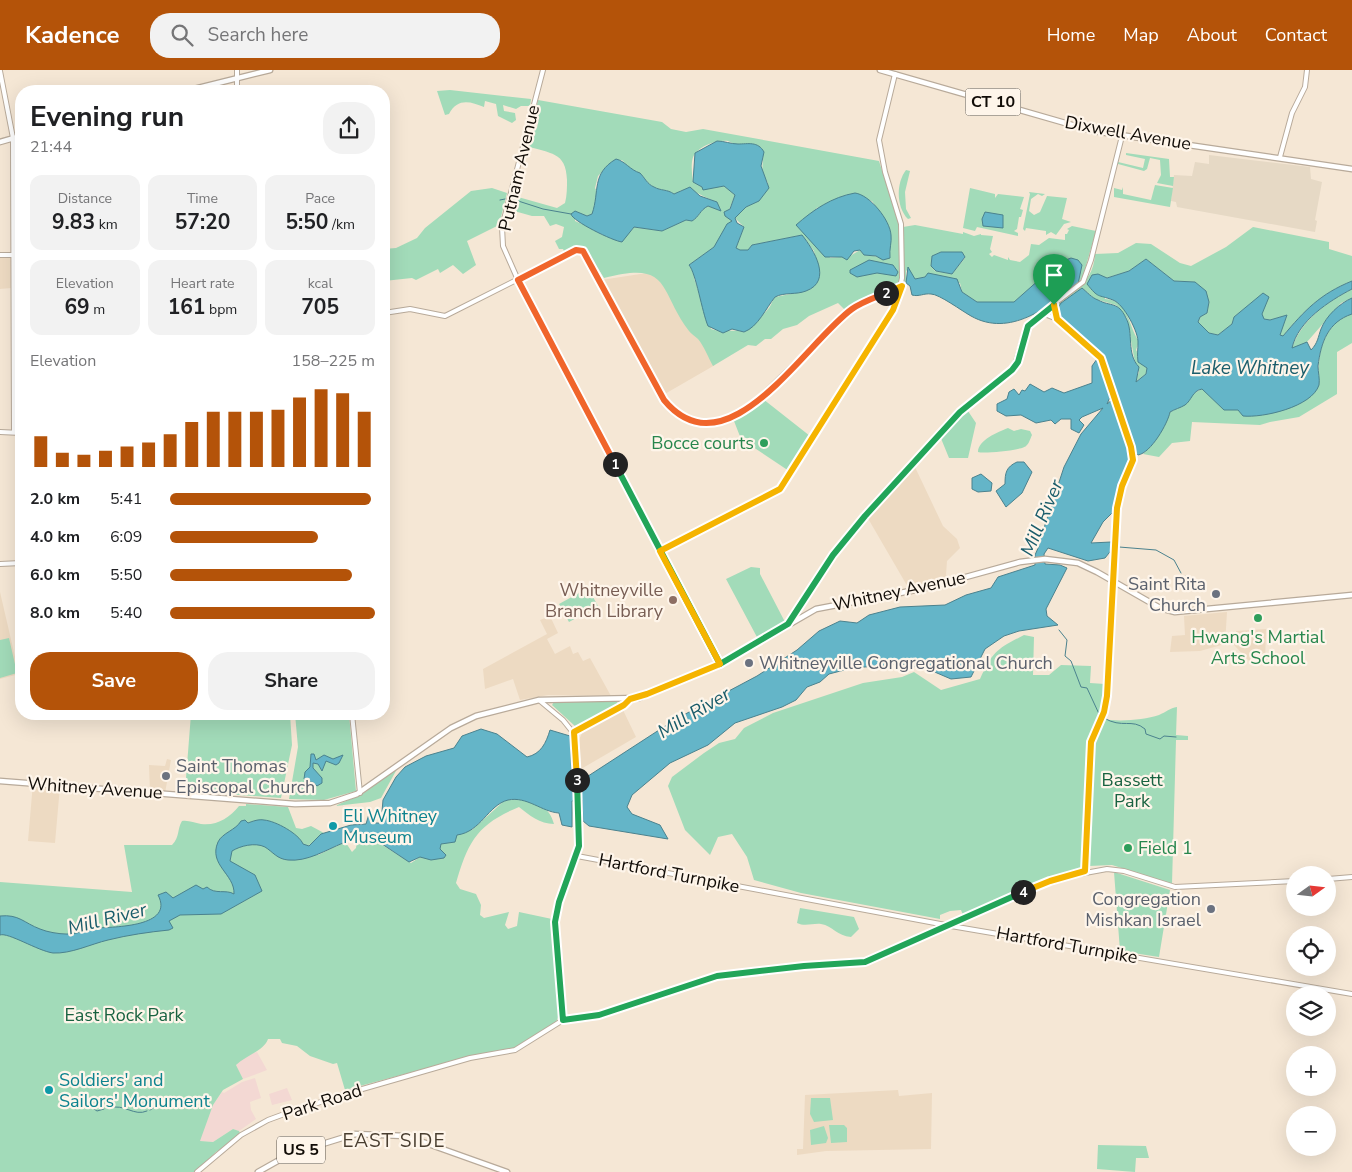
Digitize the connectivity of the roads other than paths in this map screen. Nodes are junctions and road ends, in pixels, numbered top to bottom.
1 (237, 70) edge
2 (270, 70) edge
3 (543, 70) edge
4 (880, 70) edge
5 (1307, 70) edge
6 (0, 71) edge
7 (895, 74) junction
8 (237, 78) junction
9 (210, 85) edge
10 (237, 85) edge
11 (1122, 136) junction
12 (13, 138) junction
13 (0, 142) edge
14 (1280, 157) junction
15 (1352, 169) edge
16 (13, 254) junction
17 (0, 255) edge
18 (518, 280) junction
19 (902, 286) junction
20 (1054, 305) junction
21 (390, 312) edge
22 (1042, 313) junction
23 (1057, 319) junction
24 (0, 432) edge
25 (14, 432) joint
26 (660, 551) junction
27 (15, 563) edge
28 (0, 564) edge
29 (1113, 580) junction
30 (1352, 596) edge
31 (798, 607) junction
32 (804, 614) junction
33 (788, 624) junction
34 (720, 664) junction
35 (630, 699) junction
36 (539, 700) junction
37 (353, 720) edge
38 (574, 732) junction
39 (0, 781) edge
40 (360, 792) junction
41 (577, 856) junction
42 (1085, 871) junction
43 (1352, 878) edge
44 (1336, 879) edge
45 (1286, 882) edge
46 (951, 926) junction
47 (1352, 994) edge
48 (563, 1020) junction
49 (197, 1172) edge
50 (258, 1172) edge
51 (508, 1172) edge

1 - 8 main road
2 - 8 main road
3 - 18 main road, Putnam Avenue
4 - 7 main road, Dixwell Avenue / CT 10
5 - 14 main road
6 - 12 main road
7 - 11 main road, Dixwell Avenue / CT 10
7 - 19 main road
8 - 9 main road
8 - 10 main road
11 - 14 main road, Dixwell Avenue / CT 10
11 - 20 main road
12 - 13 main road
12 - 16 main road
14 - 15 main road, Dixwell Avenue / CT 10
16 - 17 main road
16 - 25 main road
18 - 19 main road
18 - 21 main road
18 - 26 main road, Putnam Avenue
19 - 26 main road
20 - 22 main road
20 - 23 main road
22 - 23 main road
22 - 31 main road
23 - 29 main road
24 - 25 main road
26 - 34 main road, Putnam Avenue
27 - 28 main road
29 - 30 main road, Whitney Avenue
29 - 32 main road, Whitney Avenue
29 - 42 main road
31 - 32 main road
31 - 33 main road
32 - 33 main road, Whitney Avenue
33 - 34 main road, Whitney Avenue
34 - 35 main road, Whitney Avenue
35 - 36 main road, Whitney Avenue
35 - 38 main road
36 - 38 main road
36 - 40 main road, Whitney Avenue
37 - 40 main road
38 - 41 main road
39 - 40 main road, Whitney Avenue
41 - 46 main road, Hartford Turnpike
41 - 48 main road
42 - 45 main road
42 - 46 main road
43 - 44 main road
46 - 47 main road, Hartford Turnpike
46 - 48 main road
48 - 49 main road, Park Road
50 - 51 main road, US 5

